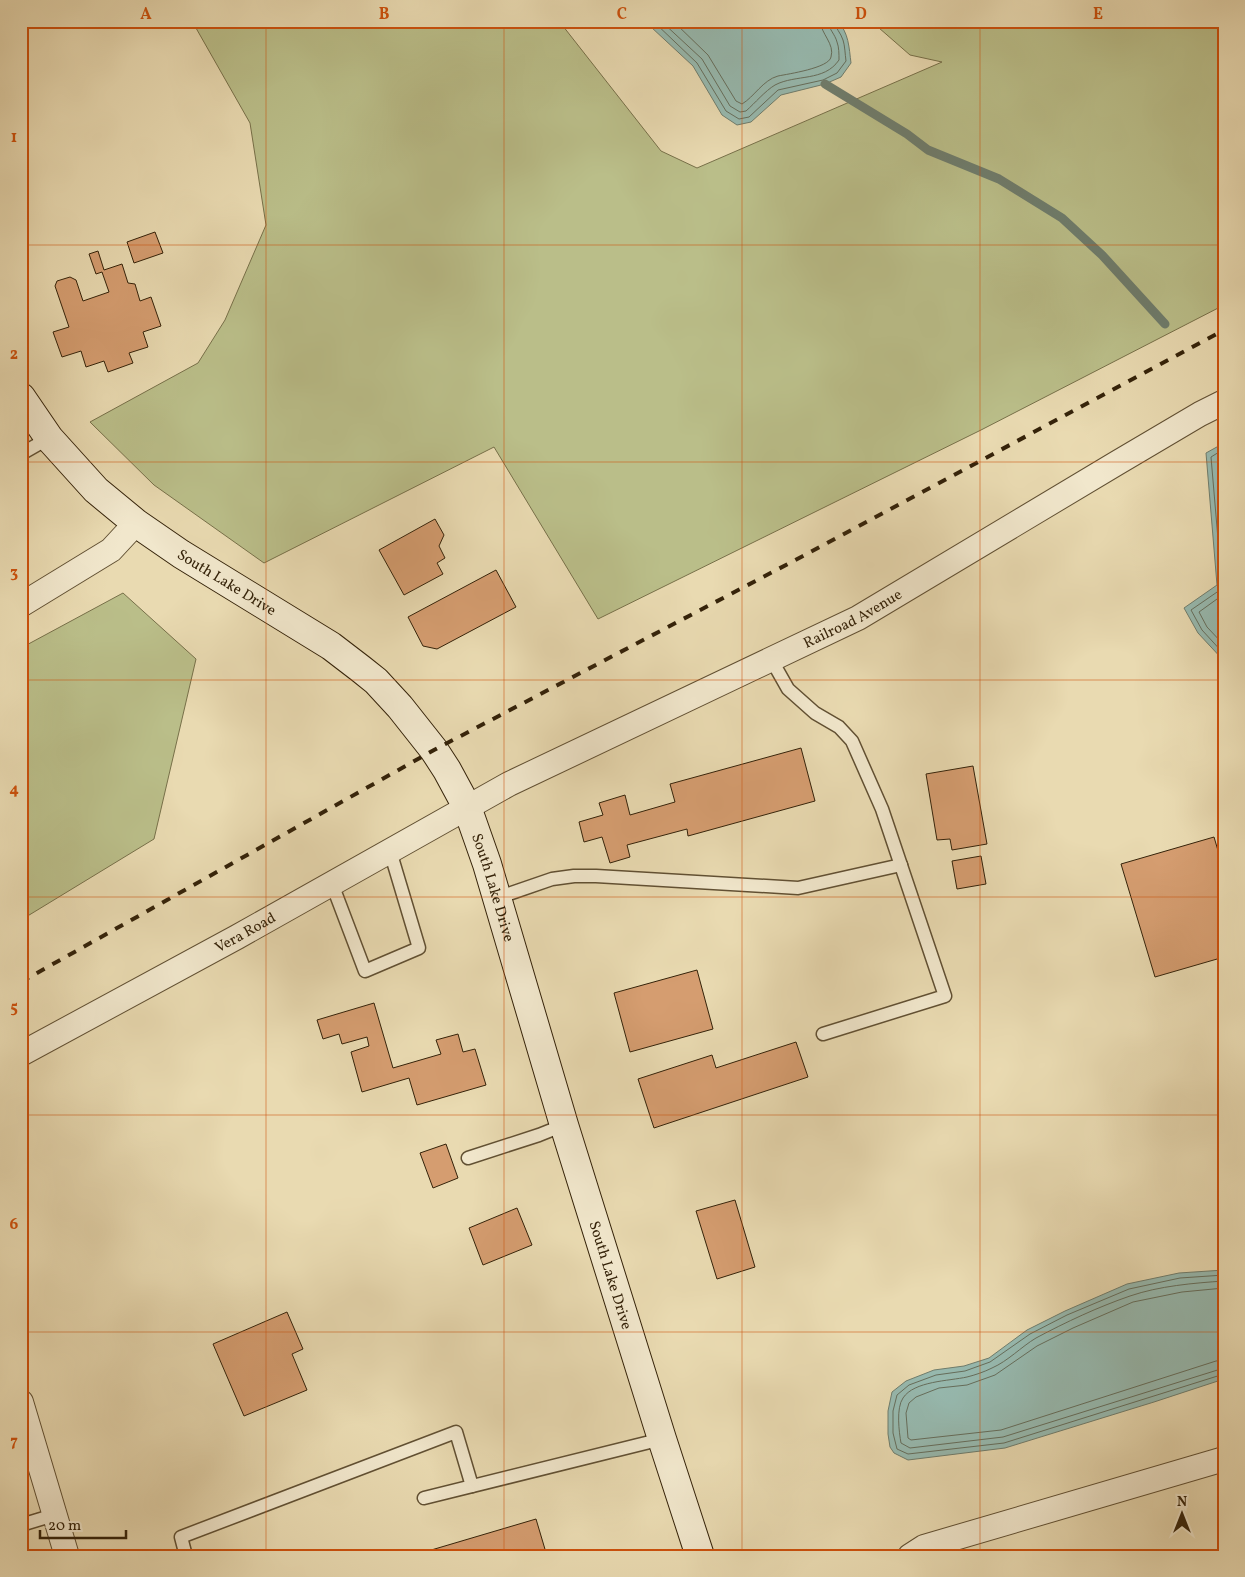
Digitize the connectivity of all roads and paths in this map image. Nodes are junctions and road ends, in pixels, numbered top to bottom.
1 (21, 397) edge
2 (1224, 402) edge
3 (49, 438) junction
4 (21, 454) edge
5 (136, 523) junction
6 (21, 605) edge
7 (772, 659) junction
8 (467, 807) junction
9 (390, 851) junction
10 (901, 865) junction
11 (332, 884) junction
12 (497, 898) junction
13 (823, 1034) dead end
14 (21, 1054) edge
15 (564, 1125) junction
16 (468, 1158) dead end
17 (21, 1402) edge
18 (662, 1439) junction
19 (1224, 1459) edge
20 (472, 1486) junction
21 (424, 1498) dead end
22 (54, 1515) junction
23 (21, 1525) edge
24 (67, 1556) edge
25 (186, 1556) edge
26 (700, 1556) edge
27 (910, 1556) edge

1 - 3 main road, South Lake Drive
2 - 7 street, Railroad Avenue
3 - 4 lane
3 - 5 main road, South Lake Drive
5 - 6 street
5 - 8 main road, South Lake Drive
7 - 8 street, Railroad Avenue
7 - 10 lane
8 - 9 street, Vera Road
8 - 12 main road, South Lake Drive
9 - 11 street, Vera Road
9 - 11 lane
10 - 12 lane
10 - 13 lane
11 - 14 street, Vera Road
12 - 15 main road, South Lake Drive
15 - 16 lane
15 - 18 main road, South Lake Drive
17 - 22 street
18 - 20 lane
18 - 26 main road, South Lake Drive
19 - 27 street
20 - 21 lane
20 - 25 lane
22 - 23 lane
22 - 24 street

